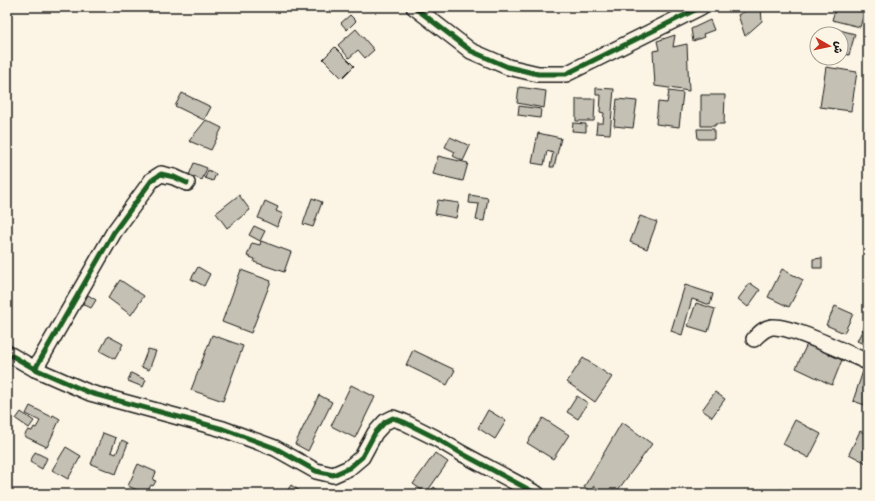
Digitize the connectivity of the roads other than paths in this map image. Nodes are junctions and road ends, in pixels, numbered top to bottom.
1 (414, 7) edge
2 (701, 7) edge
3 (187, 183) dead end
4 (754, 339) dead end
5 (7, 353) edge
6 (868, 362) edge
7 (34, 369) junction
8 (537, 494) edge

1 - 2 street
3 - 7 street
4 - 6 street
5 - 7 street
7 - 8 street

